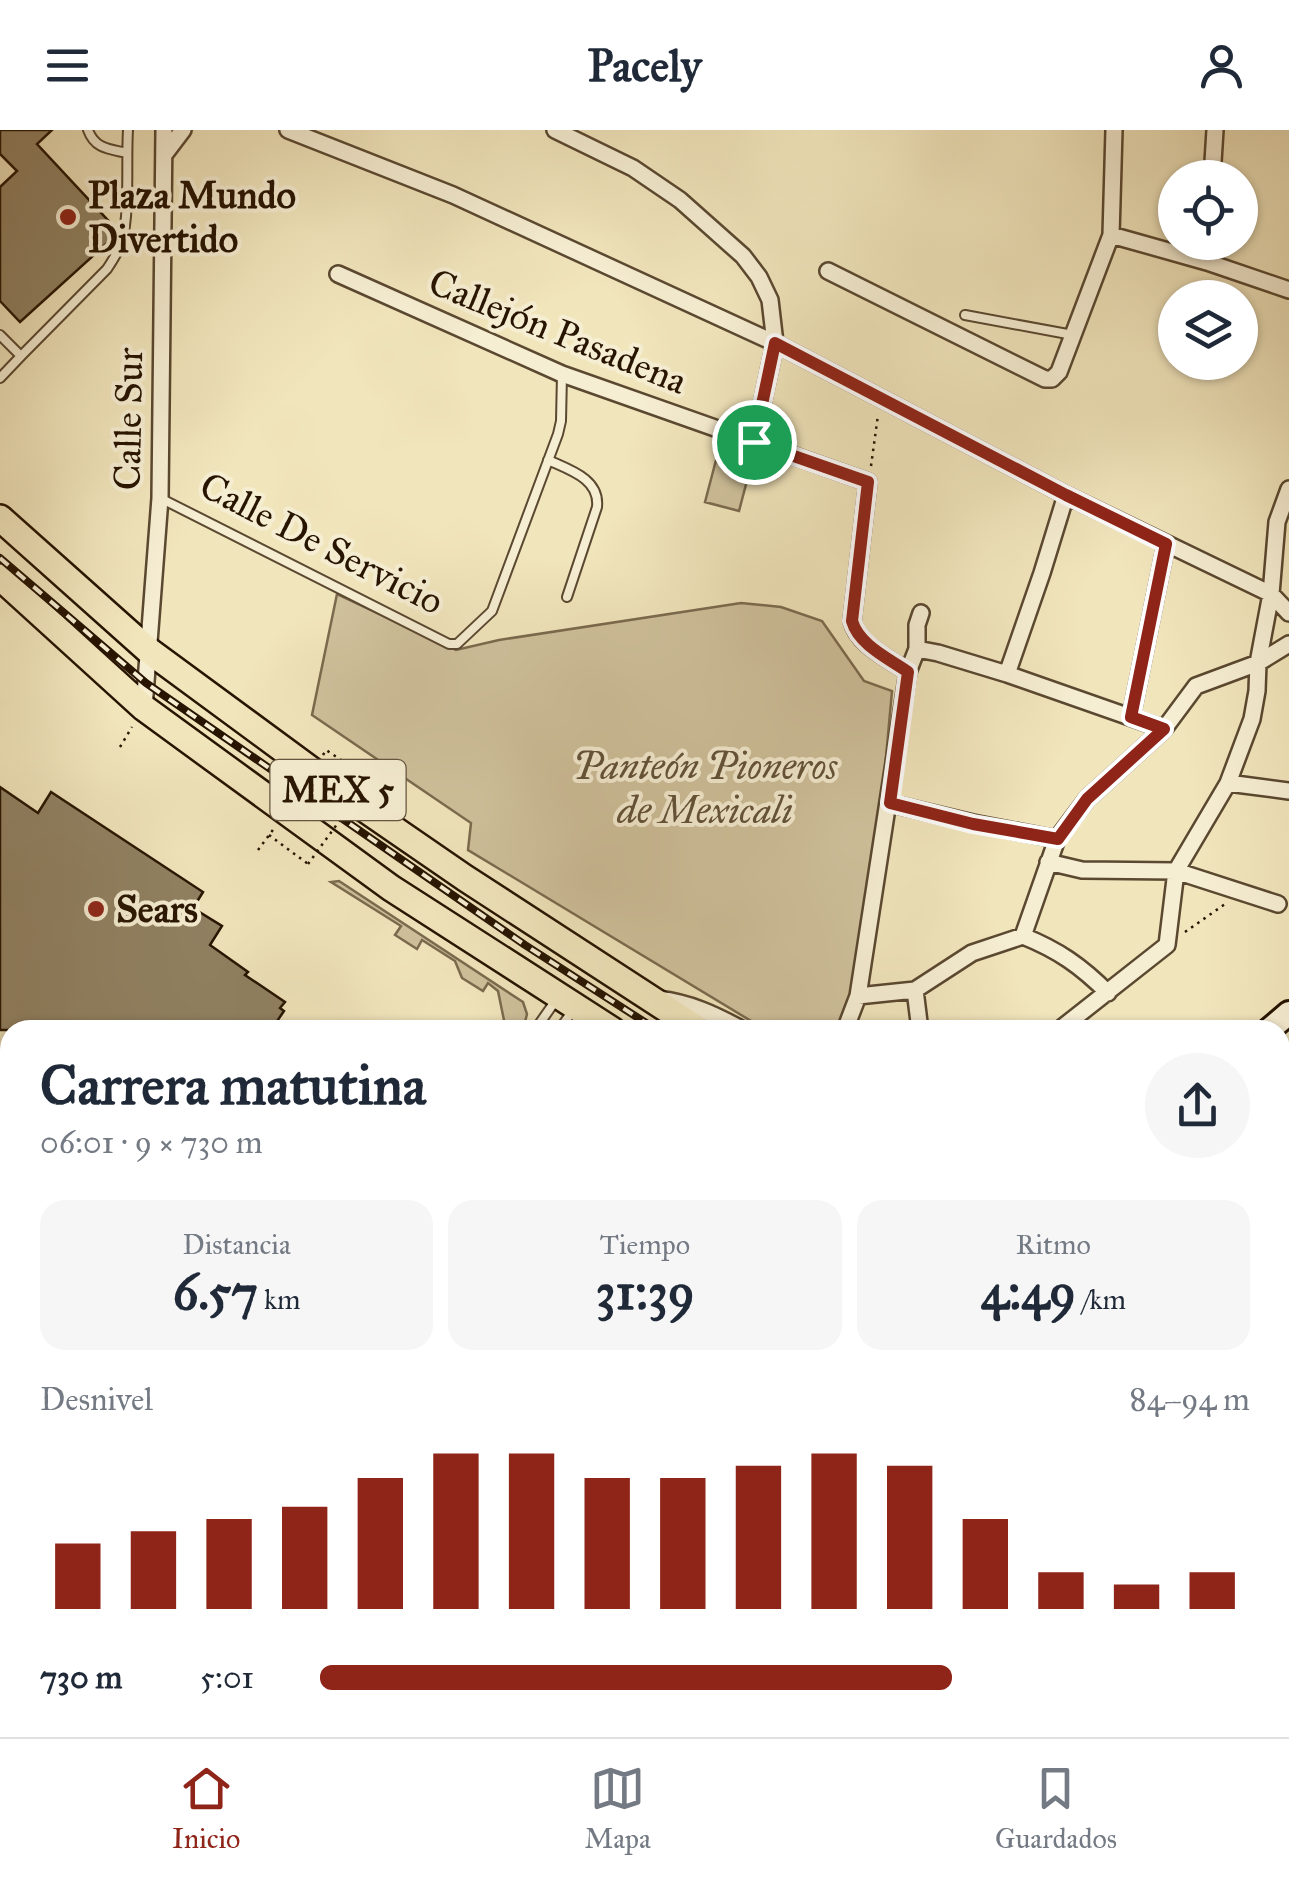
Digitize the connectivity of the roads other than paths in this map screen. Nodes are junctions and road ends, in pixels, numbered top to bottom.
1 (88, 130) edge
2 (128, 130) edge
3 (164, 130) edge
4 (184, 130) edge
5 (288, 130) edge
6 (555, 130) edge
7 (1114, 130) edge
8 (1215, 130) edge
9 (126, 153) junction
10 (164, 155) junction
11 (1213, 160) edge
12 (1111, 235) junction
13 (1206, 262) joint
14 (828, 271) dead end
15 (338, 274) dead end
16 (1289, 290) edge
17 (965, 315) dead end
18 (0, 335) edge
19 (1073, 335) junction
20 (775, 343) junction
21 (21, 356) junction
22 (562, 374) junction
23 (0, 378) edge
24 (754, 442) junction
25 (548, 460) junction
26 (1289, 489) edge
27 (1066, 495) junction
28 (160, 498) junction
29 (0, 518) edge
30 (1166, 544) junction
31 (0, 577) edge
32 (1271, 594) junction
33 (567, 597) dead end
34 (921, 613) dead end
35 (1289, 613) edge
36 (1289, 644) edge
37 (917, 649) junction
38 (148, 650) junction
39 (1258, 663) junction
40 (908, 672) junction
41 (1007, 674) junction
42 (144, 708) junction
43 (1131, 717) junction
44 (1164, 729) junction
45 (1228, 783) junction
46 (1289, 791) edge
47 (890, 803) junction
48 (1058, 839) junction
49 (1048, 862) junction
50 (1176, 872) junction
51 (1278, 904) dead end
52 (1023, 936) junction
53 (915, 990) junction
54 (1108, 993) junction
55 (858, 996) junction
56 (648, 997) junction
57 (567, 1002) junction
58 (547, 1020) edge
59 (562, 1020) edge
60 (596, 1020) edge
61 (684, 1020) edge
62 (724, 1020) edge
63 (849, 1020) edge
64 (919, 1020) edge
65 (1072, 1020) edge

1 - 9 lane
2 - 9 lane
3 - 10 street, Calle Sur
4 - 10 street
5 - 20 street
6 - 20 street
7 - 12 street
8 - 11 street
9 - 21 lane
10 - 28 street, Calle Sur
12 - 13 street
12 - 19 street
13 - 16 street
14 - 19 street
15 - 22 street, Callejón Pasadena
17 - 19 lane
18 - 21 lane
20 - 24 street
20 - 27 street
21 - 23 lane
22 - 24 street, Callejón Pasadena
22 - 25 lane, Calle De Servicio
24 - 40 street, Callejón Pasadena
25 - 28 lane, Calle De Servicio
25 - 33 lane
26 - 32 street
27 - 30 street
27 - 41 street
28 - 38 street, Calle Sur
29 - 38 main road, MEX 5
30 - 32 street
30 - 43 street
31 - 42 main road, MEX 5
32 - 35 street
32 - 39 street
34 - 37 street
36 - 39 street
37 - 40 street
37 - 41 street
38 - 42 street, Calle Sur
38 - 56 main road, MEX 5
39 - 44 street
39 - 45 street
40 - 47 street
41 - 43 street
42 - 57 main road, MEX 5
43 - 44 street
44 - 48 street
45 - 46 street
45 - 50 street
47 - 48 street
47 - 55 street
48 - 49 street
49 - 50 street
49 - 52 street
50 - 51 street
50 - 54 street
52 - 53 street
52 - 54 street
53 - 55 street
53 - 64 street
54 - 65 street
55 - 63 street
56 - 61 main road, MEX 5
56 - 62 street
57 - 58 lane
57 - 59 lane
57 - 60 main road, MEX 5

